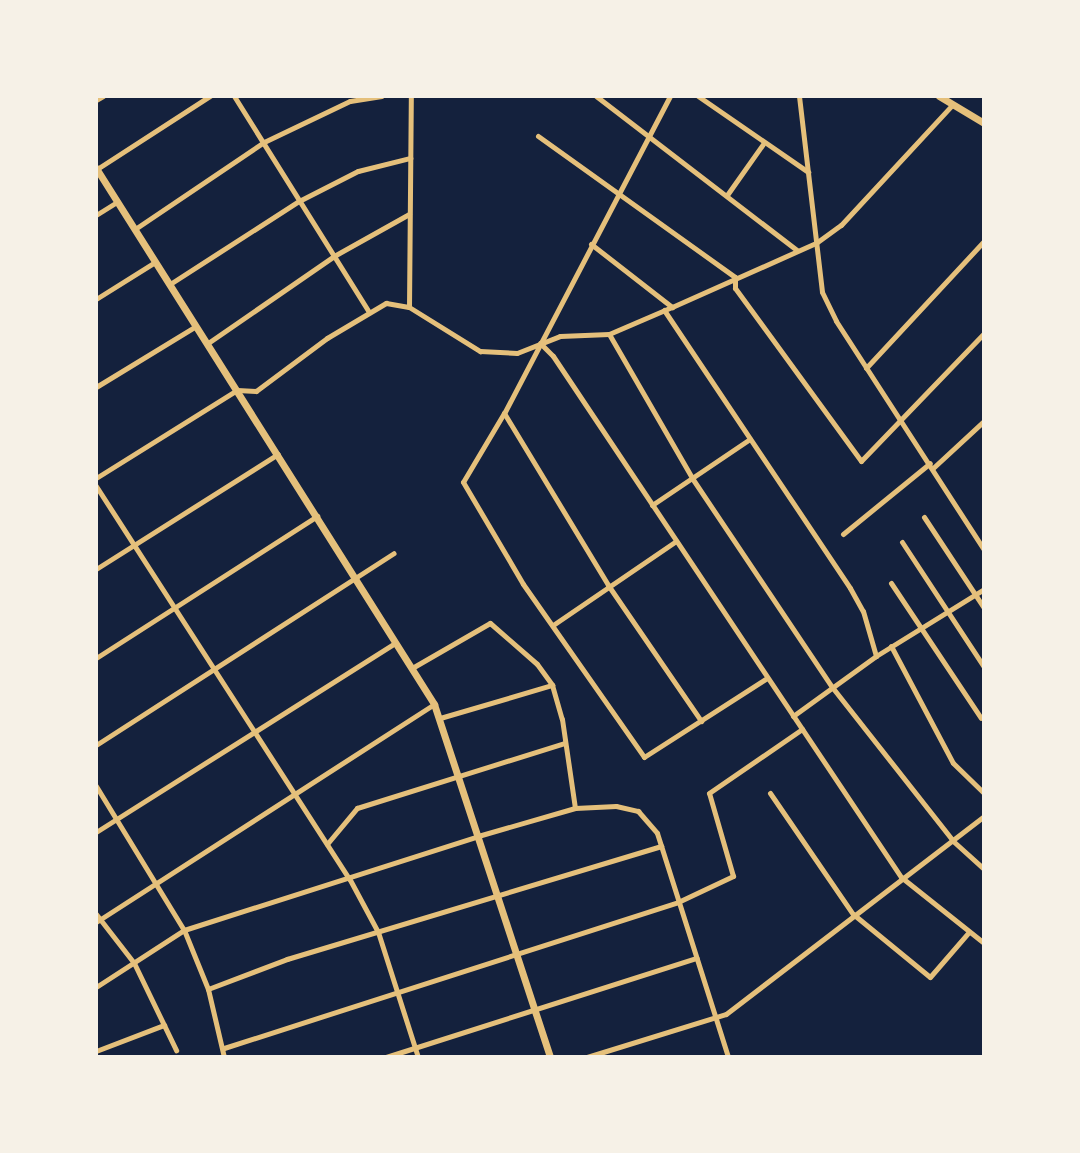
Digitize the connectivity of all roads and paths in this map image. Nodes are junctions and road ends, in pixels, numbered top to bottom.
1 (103, 96) edge
2 (209, 96) edge
3 (234, 96) edge
4 (382, 96) edge
5 (411, 96) edge
6 (596, 96) edge
7 (670, 96) edge
8 (698, 96) edge
9 (799, 96) edge
10 (939, 96) edge
11 (96, 100) edge
12 (952, 105) junction
13 (984, 123) edge
14 (538, 136) dead end
15 (648, 138) junction
16 (264, 142) junction
17 (763, 144) junction
18 (410, 158) junction
19 (97, 168) edge
20 (808, 172) junction
21 (618, 192) junction
22 (727, 195) junction
23 (299, 201) junction
24 (117, 202) junction
25 (96, 215) edge
26 (410, 215) junction
27 (135, 229) junction
28 (984, 241) edge
29 (816, 243) junction
30 (591, 244) junction
31 (797, 250) junction
32 (334, 256) junction
33 (155, 262) junction
34 (735, 276) junction
35 (170, 284) junction
36 (96, 299) edge
37 (409, 307) junction
38 (672, 307) junction
39 (664, 310) junction
40 (369, 312) junction
41 (196, 326) junction
42 (984, 333) edge
43 (609, 334) junction
44 (208, 343) junction
45 (540, 343) junction
46 (866, 368) junction
47 (96, 387) edge
48 (237, 390) junction
49 (504, 414) junction
50 (902, 420) junction
51 (984, 421) edge
52 (978, 427) junction
53 (984, 435) edge
54 (750, 439) junction
55 (278, 454) junction
56 (932, 465) junction
57 (96, 478) edge
58 (692, 478) junction
59 (96, 486) edge
60 (652, 505) junction
61 (317, 516) junction
62 (925, 517) dead end
63 (843, 534) dead end
64 (676, 541) junction
65 (902, 542) dead end
66 (134, 545) junction
67 (984, 550) edge
68 (394, 553) dead end
69 (96, 569) edge
70 (357, 580) junction
71 (891, 583) dead end
72 (608, 585) junction
73 (984, 589) edge
74 (975, 595) junction
75 (174, 607) junction
76 (984, 608) edge
77 (948, 611) junction
78 (553, 625) junction
79 (921, 628) junction
80 (395, 643) junction
81 (891, 646) junction
82 (876, 656) junction
83 (96, 658) edge
84 (213, 667) junction
85 (984, 667) edge
86 (412, 668) junction
87 (767, 678) junction
88 (551, 685) junction
89 (832, 687) junction
90 (434, 704) junction
91 (793, 716) junction
92 (440, 718) junction
93 (981, 718) dead end
94 (701, 721) junction
95 (802, 729) junction
96 (257, 731) junction
97 (565, 743) junction
98 (96, 745) edge
99 (459, 774) junction
100 (96, 786) edge
101 (770, 793) dead end
102 (984, 793) edge
103 (298, 795) junction
104 (575, 808) junction
105 (984, 816) edge
106 (117, 819) junction
107 (96, 832) edge
108 (478, 835) junction
109 (953, 841) junction
110 (327, 844) junction
111 (661, 846) junction
112 (984, 869) edge
113 (901, 877) junction
114 (349, 878) junction
115 (157, 883) junction
116 (497, 894) junction
117 (678, 902) junction
118 (853, 914) junction
119 (98, 919) edge
120 (184, 930) junction
121 (378, 932) junction
122 (968, 933) junction
123 (984, 943) edge
124 (516, 951) junction
125 (697, 958) junction
126 (134, 963) junction
127 (96, 987) edge
128 (208, 989) junction
129 (397, 990) junction
130 (535, 1009) junction
131 (716, 1018) junction
132 (164, 1025) junction
133 (224, 1048) junction
134 (415, 1048) junction
135 (177, 1050) dead end
136 (96, 1051) edge
137 (224, 1057) edge
138 (386, 1057) edge
139 (418, 1057) edge
140 (550, 1057) edge
141 (587, 1057) edge
142 (728, 1057) edge

1 - 11 street
2 - 19 street
3 - 16 street
4 - 16 street
5 - 18 street
6 - 15 street
7 - 15 street
8 - 17 street
9 - 20 street
10 - 12 street
12 - 13 street
12 - 29 street
14 - 21 street
15 - 21 street
15 - 22 street
16 - 23 street
16 - 27 street
17 - 20 street
17 - 22 street
18 - 23 street
18 - 26 street
19 - 24 street
20 - 29 street
21 - 30 street
21 - 34 street
22 - 31 street
23 - 32 street
23 - 35 street
24 - 25 street
24 - 27 street
26 - 32 street
26 - 37 street
27 - 33 street
28 - 46 street
29 - 31 street
29 - 46 street
30 - 38 street
30 - 45 street
31 - 34 street
32 - 40 street
32 - 44 street
33 - 35 street
33 - 36 street
34 - 38 street
34 - 50 street
35 - 41 street
37 - 40 street
37 - 45 street
38 - 39 street
39 - 43 street
39 - 54 street
40 - 48 street
41 - 44 street
41 - 47 street
42 - 50 street
43 - 45 street
43 - 58 street
44 - 48 street
45 - 49 street
45 - 60 street
46 - 50 street
48 - 55 street
48 - 57 street
49 - 72 street
49 - 78 street
50 - 56 street
51 - 52 street
52 - 53 street
52 - 56 street
54 - 58 street
54 - 82 street
55 - 61 street
55 - 66 street
56 - 63 street
56 - 67 street
58 - 60 street
58 - 89 street
59 - 66 street
60 - 64 street
61 - 70 street
61 - 75 street
62 - 74 street
64 - 72 street
64 - 87 street
65 - 77 street
66 - 69 street
66 - 75 street
68 - 70 street
70 - 80 street
70 - 84 street
71 - 79 street
72 - 78 street
72 - 94 street
73 - 74 street
74 - 76 street
74 - 77 street
75 - 83 street
75 - 84 street
77 - 79 street
77 - 85 street
78 - 94 street
79 - 81 street
79 - 93 street
80 - 86 street
80 - 96 street
81 - 82 street
81 - 102 street
82 - 89 street
84 - 96 street
84 - 98 street
86 - 88 street
86 - 90 street
87 - 91 street
87 - 94 street
88 - 92 street
88 - 97 street
89 - 91 street
89 - 109 street
90 - 92 street
90 - 103 street
91 - 95 street
92 - 99 street
95 - 113 street
95 - 117 street
96 - 103 street
96 - 106 street
97 - 99 street
97 - 104 street
99 - 108 street
99 - 110 street
100 - 106 street
101 - 118 street
103 - 110 street
103 - 115 street
104 - 108 street
104 - 111 street
105 - 109 street
106 - 107 street
106 - 115 street
108 - 114 street
108 - 116 street
109 - 112 street
109 - 113 street
110 - 114 street
111 - 116 street
111 - 117 street
113 - 118 street
113 - 122 street
114 - 120 street
114 - 121 street
115 - 119 street
115 - 120 street
116 - 121 street
116 - 124 street
117 - 124 street
117 - 125 street
118 - 122 street
118 - 131 street
119 - 126 street
120 - 126 street
120 - 128 street
121 - 128 street
121 - 129 street
122 - 123 street
124 - 129 street
124 - 130 street
125 - 130 street
125 - 131 street
126 - 127 street
126 - 132 street
128 - 133 street
129 - 133 street
129 - 134 street
130 - 134 street
130 - 140 street
131 - 141 street
131 - 142 street
132 - 135 street
132 - 136 street
133 - 137 street
134 - 138 street
134 - 139 street

